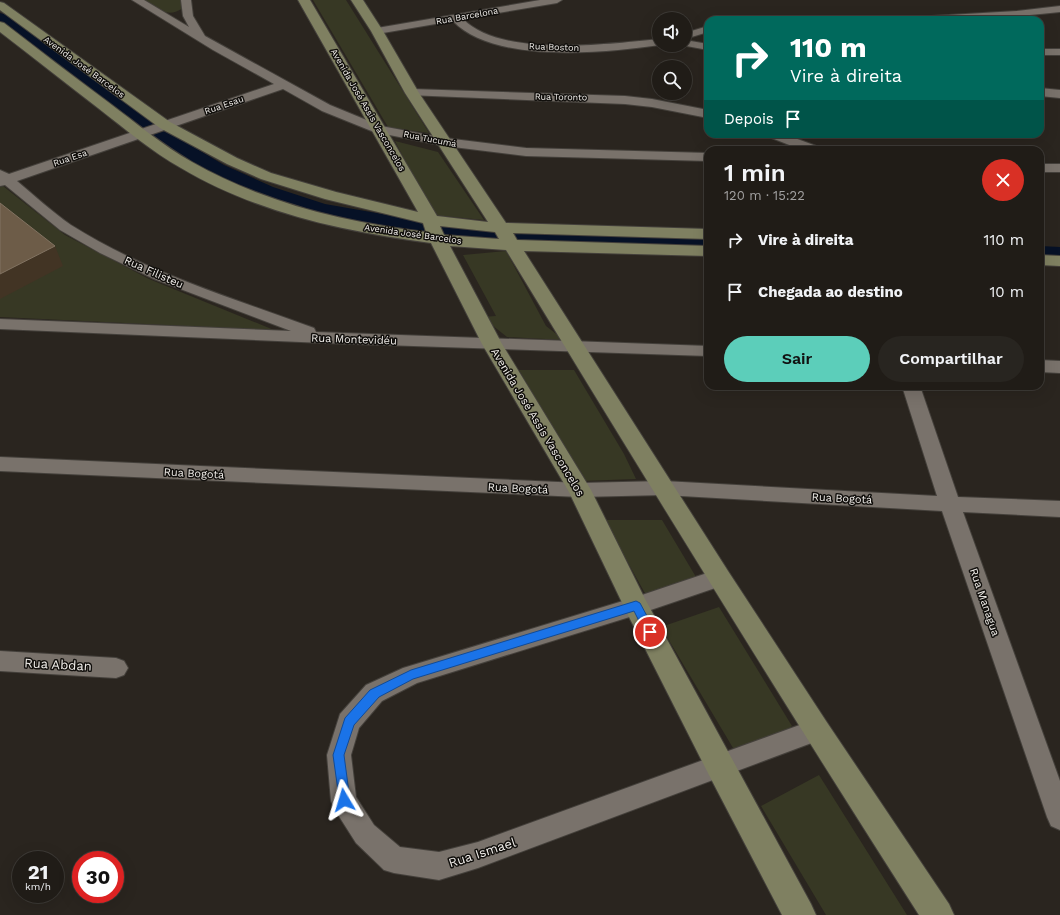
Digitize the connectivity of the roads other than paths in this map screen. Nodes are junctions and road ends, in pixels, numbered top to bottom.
1 (137, 0) edge
2 (186, 0) edge
3 (304, 0) edge
4 (357, 0) edge
5 (557, 0) edge
6 (1007, 5) dead end
7 (1, 7) edge
8 (1060, 9) edge
9 (1017, 14) junction
10 (188, 16) junction
11 (983, 16) edge
12 (169, 18) junction
13 (456, 18) junction
14 (0, 26) edge
15 (704, 30) edge
16 (377, 31) junction
17 (692, 34) edge
18 (201, 38) junction
19 (652, 43) edge
20 (692, 44) edge
21 (704, 46) edge
22 (1044, 52) edge
23 (1060, 52) edge
24 (283, 85) junction
25 (1044, 92) edge
26 (412, 93) junction
27 (1060, 94) edge
28 (704, 113) edge
29 (162, 126) junction
30 (378, 129) junction
31 (143, 132) junction
32 (783, 138) edge
33 (445, 142) junction
34 (804, 146) edge
35 (704, 157) edge
36 (1044, 168) edge
37 (1060, 168) edge
38 (2, 179) edge
39 (434, 230) junction
40 (704, 234) edge
41 (506, 236) junction
42 (1044, 245) edge
43 (1060, 246) edge
44 (704, 251) edge
45 (1044, 260) edge
46 (1060, 261) edge
47 (0, 324) edge
48 (324, 338) junction
49 (492, 344) junction
50 (575, 346) junction
51 (704, 351) edge
52 (1044, 366) edge
53 (1060, 367) edge
54 (912, 390) edge
55 (0, 464) edge
56 (664, 488) junction
57 (580, 490) junction
58 (950, 504) junction
59 (1060, 509) edge
60 (719, 578) junction
61 (636, 606) junction
62 (0, 661) edge
63 (116, 668) dead end
64 (816, 730) junction
65 (719, 765) junction
66 (1060, 817) edge
67 (800, 915) edge
68 (938, 915) edge

1 - 12 street, Rua Tucumá
2 - 10 street
3 - 30 street, Avenida José Assis Vasconcelos
4 - 16 street
5 - 13 street, Rua Barcelona
6 - 9 street
7 - 29 street, Avenida José Barcelos
8 - 9 street
9 - 11 street
10 - 12 street
10 - 18 street
12 - 18 street, Rua Tucumá
13 - 16 street, Rua Barcelona
13 - 19 street, Rua Boston
14 - 31 street, Avenida José Barcelos
15 - 17 street
16 - 26 street
18 - 24 street, Rua Tucumá
20 - 21 street
22 - 23 street
24 - 29 street, Rua Esau
24 - 30 street, Rua Tucumá
25 - 27 street
26 - 28 street, Rua Toronto
26 - 33 street
29 - 31 street
29 - 39 street, Avenida José Barcelos
30 - 33 street, Rua Tucumá
30 - 39 street, Avenida José Assis Vasconcelos
31 - 38 street, Rua Esa
31 - 39 street, Avenida José Barcelos
32 - 34 street
33 - 35 street, Rua Tucumá
33 - 41 street
36 - 37 street
38 - 48 street, Rua Filisteu
39 - 41 street, Avenida José Barcelos
39 - 49 street, Avenida José Assis Vasconcelos
40 - 41 street, Avenida José Barcelos
41 - 44 street, Avenida José Barcelos
41 - 50 street
42 - 43 street
45 - 46 street
47 - 48 street, Rua Montevidéu
48 - 49 street, Rua Montevidéu
49 - 50 street, Rua Montevidéu
49 - 57 street, Avenida José Assis Vasconcelos
50 - 51 street, Rua Montevidéu
50 - 56 street
52 - 53 street
54 - 58 street, Rua Managua
55 - 57 street, Rua Bogotá
56 - 57 street, Rua Bogotá
56 - 58 street, Rua Bogotá
56 - 60 street
57 - 61 street, Avenida José Assis Vasconcelos
58 - 59 street, Rua Bogotá
58 - 66 street, Rua Managua
60 - 61 street
60 - 64 street
61 - 65 street, Avenida José Assis Vasconcelos
61 - 65 street, Rua Ismael
62 - 63 street, Rua Abdan
64 - 65 street
64 - 68 street
65 - 67 street, Avenida José Assis Vasconcelos

